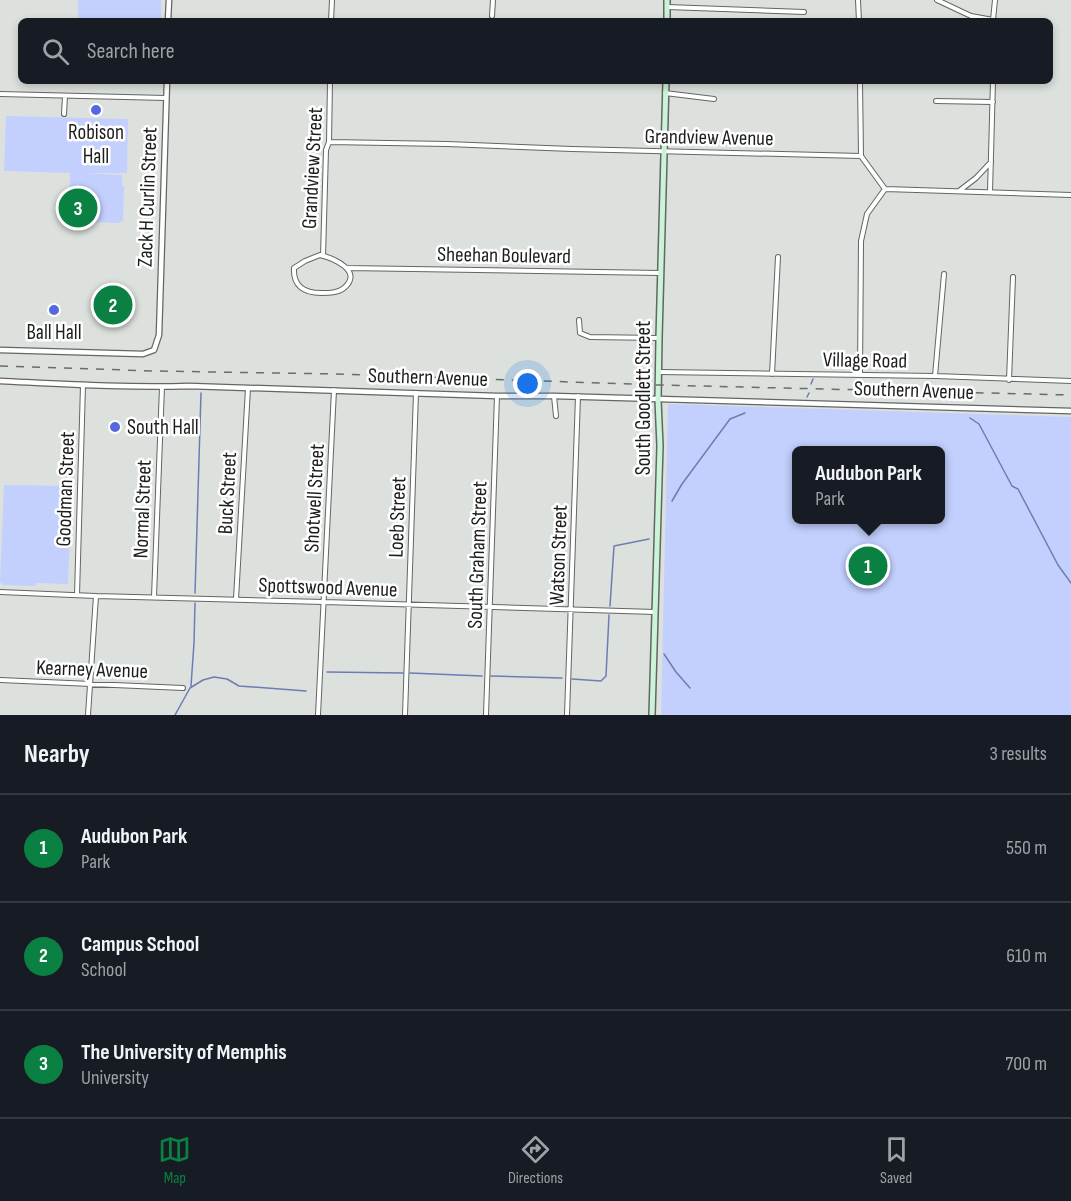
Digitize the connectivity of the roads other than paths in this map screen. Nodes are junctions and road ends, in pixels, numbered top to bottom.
1 (169, 0) edge
2 (332, 0) edge
3 (493, 0) edge
4 (858, 0) edge
5 (937, 0) edge
6 (995, 0) edge
7 (667, 3) edge
8 (804, 12) dead end
9 (492, 16) dead end
10 (168, 18) edge
11 (331, 18) edge
12 (859, 18) edge
13 (980, 18) edge
14 (993, 18) edge
15 (167, 84) edge
16 (330, 84) edge
17 (666, 84) edge
18 (860, 84) edge
19 (993, 84) edge
20 (665, 93) junction
21 (0, 94) edge
22 (65, 96) junction
23 (166, 98) junction
24 (714, 99) dead end
25 (936, 101) dead end
26 (993, 102) junction
27 (64, 114) dead end
28 (329, 142) junction
29 (663, 151) junction
30 (861, 156) junction
31 (991, 161) junction
32 (885, 189) junction
33 (959, 191) junction
34 (990, 192) junction
35 (1071, 195) edge
36 (323, 256) junction
37 (778, 257) dead end
38 (347, 268) junction
39 (661, 273) junction
40 (944, 274) dead end
41 (1012, 277) dead end
42 (579, 320) dead end
43 (659, 338) junction
44 (0, 350) edge
45 (659, 372) junction
46 (772, 374) junction
47 (860, 375) junction
48 (935, 376) junction
49 (1009, 380) junction
50 (0, 381) edge
51 (1071, 381) edge
52 (83, 385) junction
53 (162, 387) junction
54 (248, 388) junction
55 (334, 390) junction
56 (416, 393) junction
57 (497, 396) junction
58 (554, 396) junction
59 (578, 396) junction
60 (658, 399) junction
61 (1071, 411) edge
62 (556, 416) dead end
63 (0, 592) edge
64 (77, 595) junction
65 (96, 596) junction
66 (154, 597) junction
67 (236, 599) junction
68 (324, 602) junction
69 (409, 605) junction
70 (490, 608) junction
71 (571, 610) junction
72 (655, 612) junction
73 (0, 680) edge
74 (90, 684) junction
75 (183, 688) dead end
76 (88, 715) edge
77 (318, 715) edge
78 (405, 715) edge
79 (486, 715) edge
80 (567, 715) edge
81 (652, 715) edge

1 - 10 street
2 - 11 street
3 - 9 street
4 - 12 street
5 - 13 street
6 - 14 street
7 - 8 street
15 - 23 street, Zack H Curlin Street
16 - 28 street, Grandview Street
17 - 20 main road, South Goodlett Street
18 - 30 street
19 - 26 street
20 - 24 street
20 - 29 main road, South Goodlett Street
21 - 22 street
22 - 23 street
22 - 27 street
23 - 44 street, Zack H Curlin Street
25 - 26 street
26 - 31 street
28 - 29 street, Grandview Avenue
28 - 36 street, Grandview Street
29 - 30 street, Grandview Avenue
29 - 39 main road, South Goodlett Street
30 - 32 street
31 - 33 street
31 - 34 street
32 - 33 street
32 - 47 street
33 - 34 street
34 - 35 street
36 - 38 street, Sheehan Boulevard
36 - 38 street
37 - 46 street
38 - 39 street, Sheehan Boulevard
39 - 43 main road, South Goodlett Street
40 - 48 street
41 - 49 street
42 - 43 street
43 - 45 main road, South Goodlett Street
45 - 46 street, Village Road
45 - 60 main road, South Goodlett Street
46 - 47 street, Village Road
47 - 48 street, Village Road
48 - 49 street, Village Road
49 - 51 street, Village Road
50 - 52 street, Southern Avenue
52 - 53 street, Southern Avenue
52 - 64 street, Goodman Street
53 - 54 street, Southern Avenue
53 - 66 street, Normal Street
54 - 55 street, Southern Avenue
54 - 67 street, Buck Street
55 - 56 street, Southern Avenue
55 - 68 street, Shotwell Street
56 - 57 street, Southern Avenue
56 - 69 street, Loeb Street
57 - 58 street, Southern Avenue
57 - 70 street, South Graham Street
58 - 59 street, Southern Avenue
58 - 62 street
59 - 60 street, Southern Avenue
59 - 71 street, Watson Street
60 - 61 street, Southern Avenue
60 - 72 main road, South Goodlett Street
63 - 64 street, Spottswood Avenue
64 - 65 street, Spottswood Avenue
65 - 66 street, Spottswood Avenue
65 - 74 street
66 - 67 street, Spottswood Avenue
67 - 68 street, Spottswood Avenue
68 - 69 street, Spottswood Avenue
68 - 77 street, Shotwell Street
69 - 70 street, Spottswood Avenue
69 - 78 street, Loeb Street
70 - 71 street, Spottswood Avenue
70 - 79 street, South Graham Street
71 - 72 street, Spottswood Avenue
71 - 80 street, Watson Street
72 - 81 main road, South Goodlett Street
73 - 74 street, Kearney Avenue
74 - 75 street, Kearney Avenue
74 - 76 street

